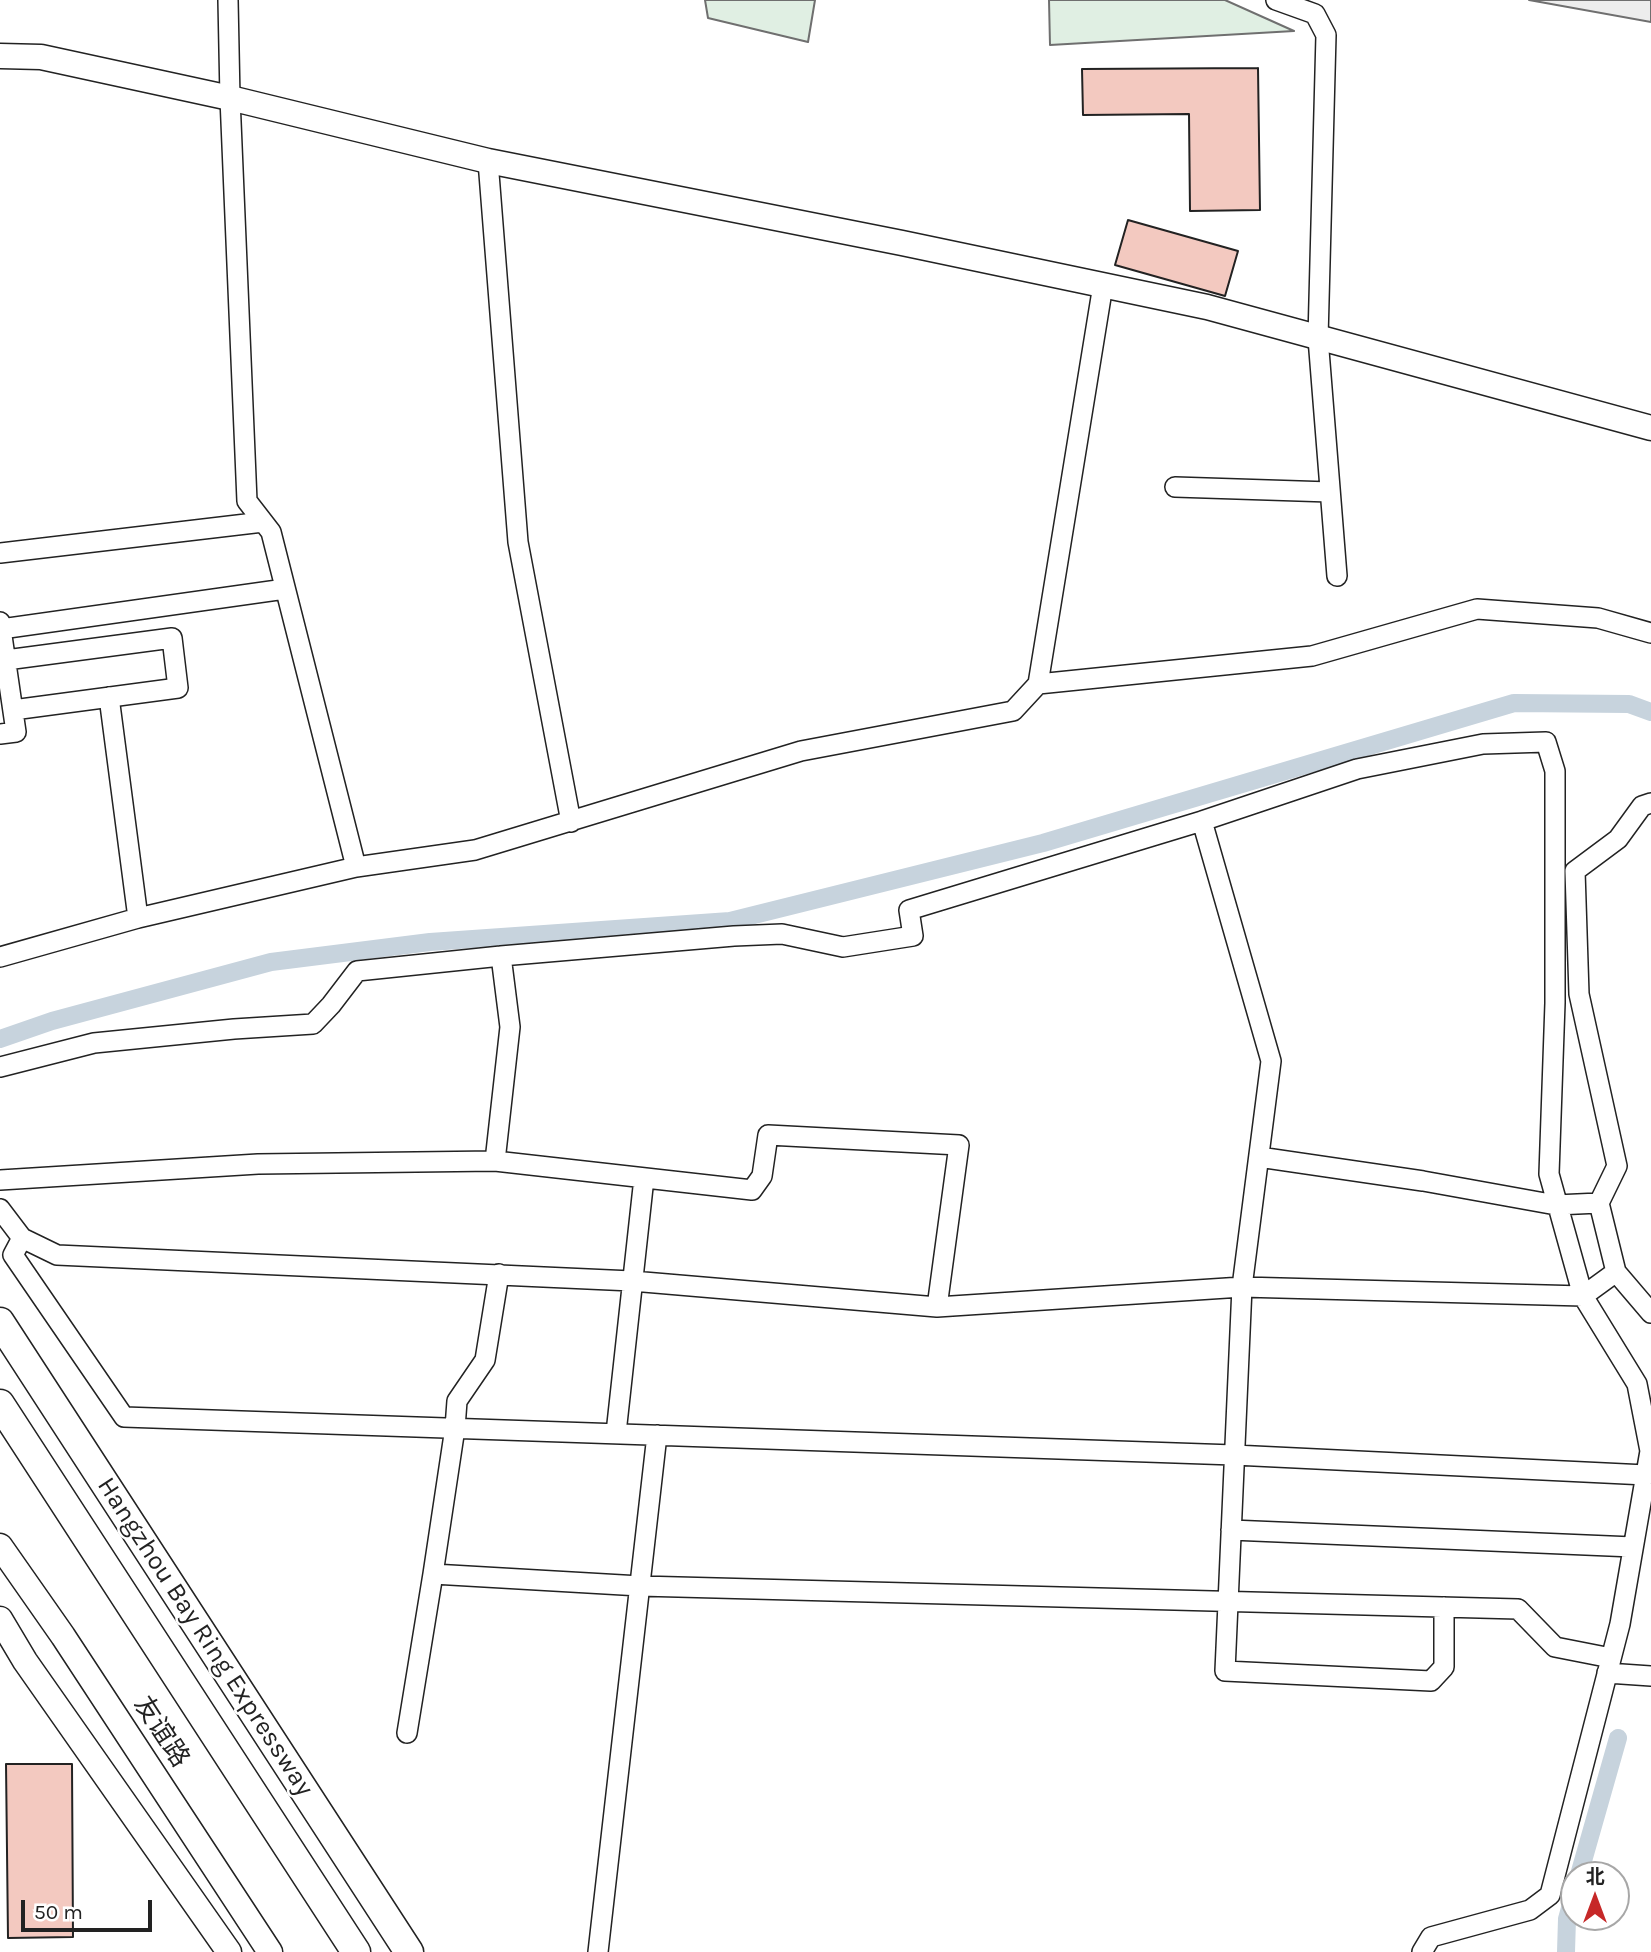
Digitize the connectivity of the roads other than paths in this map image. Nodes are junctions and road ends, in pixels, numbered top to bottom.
1 (228, 0) edge
2 (1276, 0) edge
3 (0, 56) edge
4 (230, 98) junction
5 (488, 160) junction
6 (1103, 285) junction
7 (1318, 338) junction
8 (1651, 428) edge
9 (1175, 487) dead end
10 (1330, 492) junction
11 (263, 522) junction
12 (0, 553) edge
13 (1337, 576) dead end
14 (285, 589) junction
15 (1, 625) edge
16 (1651, 633) edge
17 (6, 660) junction
18 (1038, 684) junction
19 (110, 697) junction
20 (13, 710) junction
21 (0, 734) edge
22 (1651, 803) edge
23 (1202, 821) junction
24 (570, 822) junction
25 (356, 867) junction
26 (138, 918) junction
27 (501, 956) junction
28 (0, 957) edge
29 (0, 1067) edge
30 (1259, 1157) junction
31 (495, 1161) junction
32 (644, 1178) junction
33 (0, 1180) edge
34 (1578, 1204) junction
35 (0, 1209) edge
36 (22, 1238) junction
37 (499, 1274) junction
38 (632, 1280) junction
39 (1598, 1285) junction
40 (1242, 1287) junction
41 (937, 1307) junction
42 (1651, 1313) edge
43 (0, 1322) edge
44 (0, 1404) edge
45 (455, 1428) junction
46 (616, 1433) junction
47 (657, 1435) junction
48 (1234, 1455) junction
49 (1646, 1475) junction
50 (1231, 1530) junction
51 (0, 1546) edge
52 (1633, 1547) junction
53 (433, 1574) junction
54 (639, 1586) junction
55 (1228, 1601) junction
56 (1444, 1607) junction
57 (0, 1619) edge
58 (1609, 1666) junction
59 (1651, 1676) edge
60 (407, 1734) dead end
61 (229, 1952) edge
62 (270, 1952) edge
63 (356, 1952) edge
64 (409, 1952) edge
65 (598, 1952) edge
66 (1422, 1952) edge

1 - 4 street
2 - 7 street
3 - 4 main road
4 - 5 main road
4 - 11 street
5 - 6 main road
5 - 24 street
6 - 7 main road
6 - 18 street
7 - 8 main road
7 - 10 street
9 - 10 street
10 - 13 street
11 - 12 street
11 - 14 street
14 - 15 street
14 - 25 street
15 - 17 street
16 - 18 street
17 - 19 street
17 - 20 street
18 - 24 street
19 - 20 street
19 - 26 street
20 - 21 street
22 - 34 street
23 - 27 street
23 - 30 street
23 - 34 street
24 - 25 street
25 - 26 street
26 - 28 street
27 - 29 street
27 - 31 street
30 - 34 street
30 - 40 street
31 - 32 street
31 - 33 street
32 - 38 street
32 - 41 street
34 - 39 street
34 - 39 street
35 - 36 street
36 - 37 street
36 - 45 street
37 - 38 street
37 - 45 street
38 - 41 street
38 - 46 street
39 - 40 street
39 - 42 street
39 - 49 street
40 - 41 street
40 - 48 street
43 - 64 highway, Hangzhou Bay Ring Expressway
44 - 63 highway, Hangzhou Bay Ring Expressway
45 - 46 street
45 - 53 street
46 - 47 street
47 - 48 street
47 - 54 street
48 - 49 street
48 - 50 street
49 - 52 street
50 - 52 street
50 - 55 street
51 - 62 main road, 友谊路
52 - 58 street
53 - 54 street
53 - 60 street
54 - 55 street
54 - 65 street
55 - 56 street
55 - 56 street
56 - 58 street
57 - 61 main road
58 - 59 street
58 - 66 street

